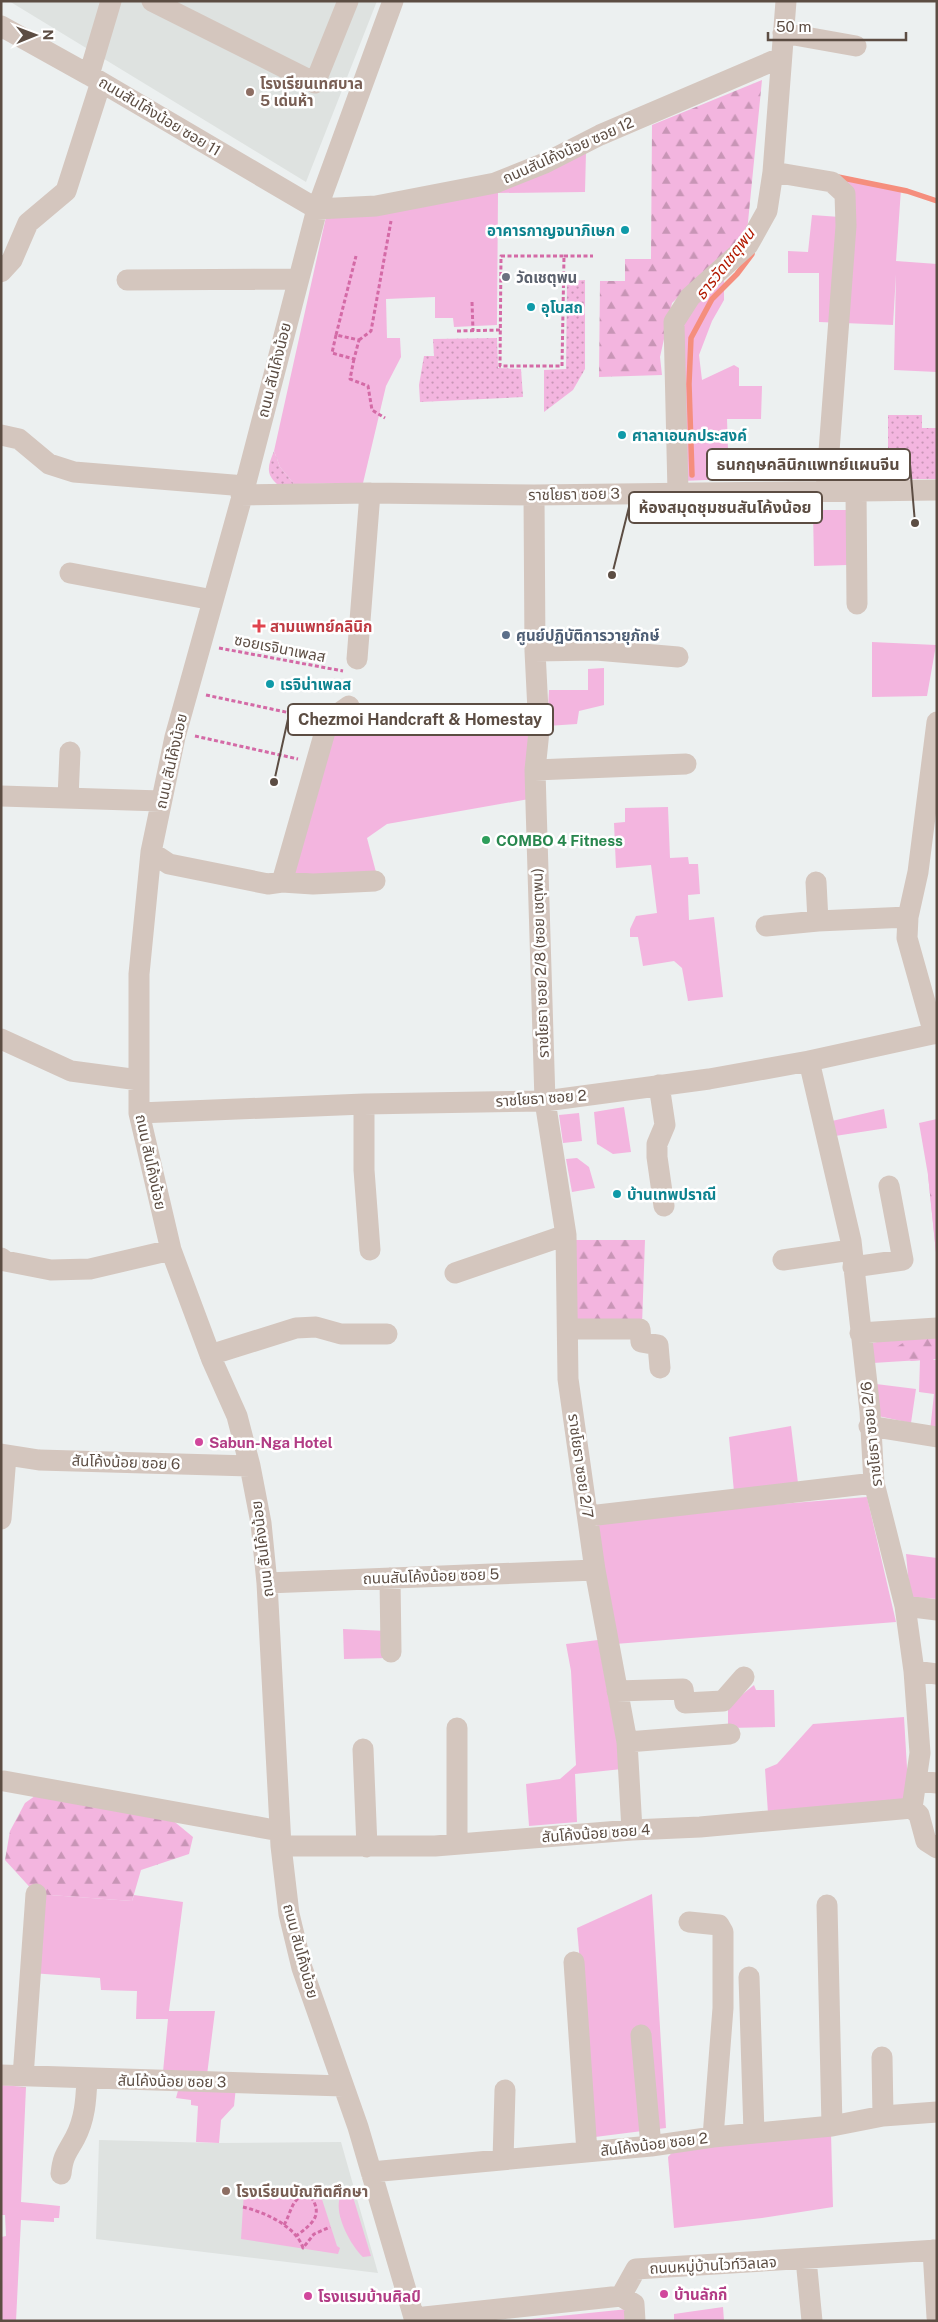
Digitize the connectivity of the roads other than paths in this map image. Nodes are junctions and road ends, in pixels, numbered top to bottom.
1 (111, 1) edge
2 (152, 1) edge
3 (348, 1) edge
4 (393, 1) edge
5 (786, 1) edge
6 (1, 26) edge
7 (783, 33) junction
8 (856, 46) dead end
9 (780, 58) junction
10 (95, 78) junction
11 (774, 172) junction
12 (317, 209) junction
13 (1, 272) edge
14 (298, 279) junction
15 (127, 280) dead end
16 (1, 435) edge
17 (937, 490) edge
18 (243, 491) junction
19 (826, 491) junction
20 (856, 491) junction
21 (678, 492) junction
22 (370, 493) junction
23 (534, 496) junction
24 (70, 573) dead end
25 (213, 600) junction
26 (857, 604) dead end
27 (535, 651) junction
28 (678, 657) dead end
29 (352, 665) road end
30 (349, 706) dead end
31 (937, 722) edge
32 (70, 752) dead end
33 (686, 764) dead end
34 (535, 770) junction
35 (1, 796) edge
36 (68, 798) junction
37 (161, 801) junction
38 (151, 852) junction
39 (375, 881) dead end
40 (282, 882) junction
41 (816, 882) dead end
42 (908, 917) junction
43 (818, 921) junction
44 (766, 926) dead end
45 (935, 1034) edge
46 (1, 1039) edge
47 (809, 1061) junction
48 (138, 1080) junction
49 (659, 1085) junction
50 (545, 1101) junction
51 (364, 1104) junction
52 (139, 1112) junction
53 (890, 1186) dead end
54 (664, 1206) dead end
55 (566, 1235) junction
56 (171, 1250) junction
57 (370, 1250) dead end
58 (1, 1258) edge
59 (852, 1259) junction
60 (783, 1260) dead end
61 (455, 1273) dead end
62 (937, 1328) edge
63 (568, 1329) junction
64 (860, 1333) junction
65 (387, 1334) dead end
66 (210, 1355) junction
67 (660, 1368) dead end
68 (869, 1426) junction
69 (937, 1437) edge
70 (4, 1455) edge
71 (250, 1466) junction
72 (874, 1483) junction
73 (589, 1516) junction
74 (1, 1519) edge
75 (595, 1570) junction
76 (390, 1578) junction
77 (268, 1583) junction
78 (905, 1606) junction
79 (937, 1610) edge
80 (391, 1652) dead end
81 (914, 1671) junction
82 (937, 1674) edge
83 (744, 1677) dead end
84 (617, 1691) junction
85 (457, 1728) dead end
86 (730, 1734) dead end
87 (627, 1742) junction
88 (363, 1749) dead end
89 (4, 1781) dead end
90 (927, 1782) edge
91 (912, 1808) junction
92 (632, 1830) junction
93 (280, 1838) junction
94 (457, 1844) junction
95 (367, 1847) junction
96 (937, 1848) edge
97 (36, 1894) dead end
98 (827, 1905) dead end
99 (689, 1922) dead end
100 (574, 1962) dead end
101 (749, 1977) dead end
102 (641, 2035) dead end
103 (882, 2057) dead end
104 (1, 2075) edge
105 (23, 2077) junction
106 (88, 2079) junction
107 (343, 2086) junction
108 (504, 2090) dead end
109 (937, 2097) edge
110 (937, 2112) edge
111 (884, 2116) junction
112 (832, 2126) junction
113 (754, 2133) junction
114 (714, 2137) junction
115 (651, 2146) junction
116 (587, 2152) junction
117 (503, 2160) junction
118 (371, 2172) junction
119 (60, 2174) dead end
120 (935, 2250) edge
121 (806, 2259) junction
122 (621, 2296) junction
123 (937, 2317) edge
124 (415, 2319) edge
125 (635, 2321) edge
126 (812, 2321) edge

1 - 10 street
2 - 3 street
4 - 12 street, ถนน สันโค้งน้อย
5 - 7 street
6 - 10 street, ถนนสันโค้งน้อย ซอย 11
7 - 8 street
7 - 9 street
9 - 11 street
9 - 12 street, ถนนสันโค้งน้อย ซอย 12
10 - 12 street, ถนนสันโค้งน้อย ซอย 11
10 - 13 street
11 - 19 street
11 - 21 street
12 - 14 street, ถนน สันโค้งน้อย
14 - 15 street
14 - 18 street, ถนน สันโค้งน้อย
16 - 18 street, ราชโยธา ซอย 3
17 - 20 street, ราชโยธา ซอย 3
18 - 22 street, ราชโยธา ซอย 3
18 - 25 street, ถนน สันโค้งน้อย
19 - 20 street, ราชโยธา ซอย 3
19 - 21 street, ราชโยธา ซอย 3
20 - 26 street
21 - 23 street, ราชโยธา ซอย 3
22 - 23 street, ราชโยธา ซอย 3
22 - 29 street
23 - 27 street, ราชโยธา ซอย 2/8 (ซอย เชตุพน)
24 - 25 street
25 - 37 street, ถนน สันโค้งน้อย
27 - 28 street
27 - 34 street, ราชโยธา ซอย 2/8 (ซอย เชตุพน)
30 - 40 street
31 - 42 street
32 - 36 street
33 - 34 street
34 - 50 street, ราชโยธา ซอย 2/8 (ซอย เชตุพน)
35 - 36 street
36 - 37 street
37 - 38 street, ถนน สันโค้งน้อย
38 - 40 street
38 - 48 street, ถนน สันโค้งน้อย
39 - 40 street
41 - 43 street
42 - 43 street
42 - 45 street
43 - 44 street
45 - 47 street, ราชโยธา ซอย 2
46 - 48 street
47 - 49 street, ราชโยธา ซอย 2
47 - 59 street, ราชโยธา ซอย 2/6
48 - 52 street, ถนน สันโค้งน้อย
49 - 50 street, ราชโยธา ซอย 2
49 - 54 street
50 - 51 street, ราชโยธา ซอย 2
50 - 55 street, ราชโยธา ซอย 2/7
51 - 52 street, ราชโยธา ซอย 2
51 - 57 street
52 - 56 street, ถนน สันโค้งน้อย
53 - 59 street
55 - 61 street
55 - 63 street, ราชโยธา ซอย 2/7
56 - 58 street
56 - 66 street, ถนน สันโค้งน้อย
59 - 60 street
59 - 64 street, ราชโยธา ซอย 2/6
62 - 64 street
63 - 67 street
63 - 73 street, ราชโยธา ซอย 2/7
64 - 68 street, ราชโยธา ซอย 2/6
65 - 66 street
66 - 71 street, ถนน สันโค้งน้อย
68 - 69 street
68 - 72 street, ราชโยธา ซอย 2/6
70 - 71 street, สันโค้งน้อย ซอย 6
70 - 74 street
71 - 77 street, ถนน สันโค้งน้อย
72 - 73 street
72 - 78 street, ราชโยธา ซอย 2/6
73 - 75 street, ราชโยธา ซอย 2/7
75 - 76 street, ถนนสันโค้งน้อย ซอย 5
75 - 84 street, ราชโยธา ซอย 2/7
76 - 77 street, ถนนสันโค้งน้อย ซอย 5
76 - 80 street
77 - 93 street, ถนน สันโค้งน้อย
78 - 79 street
78 - 81 street, ราชโยธา ซอย 2/6
81 - 82 street
81 - 90 street, ราชโยธา ซอย 2/6
83 - 84 street
84 - 87 street, ราชโยธา ซอย 2/7
85 - 94 street
86 - 87 street
87 - 92 street, ราชโยธา ซอย 2/7
88 - 95 street
89 - 93 street, สันโค้งน้อย ซอย 4
90 - 91 street, ราชโยธา ซอย 2/6
91 - 92 street, สันโค้งน้อย ซอย 4
91 - 96 street
92 - 94 street, สันโค้งน้อย ซอย 4
93 - 95 street, สันโค้งน้อย ซอย 4
93 - 107 street, ถนน สันโค้งน้อย
94 - 95 street, สันโค้งน้อย ซอย 4
97 - 105 street
98 - 112 street
99 - 114 street
100 - 116 street
101 - 113 street
102 - 115 street
103 - 111 street
104 - 105 street, สันโค้งน้อย ซอย 3
105 - 106 street, สันโค้งน้อย ซอย 3
106 - 107 street, สันโค้งน้อย ซอย 3
106 - 119 street
107 - 118 street, ถนน สันโค้งน้อย
108 - 117 street
109 - 110 street
110 - 111 street, สันโค้งน้อย ซอย 2
111 - 112 street, สันโค้งน้อย ซอย 2
112 - 113 street, สันโค้งน้อย ซอย 2
113 - 114 street, สันโค้งน้อย ซอย 2
114 - 115 street, สันโค้งน้อย ซอย 2
115 - 116 street, สันโค้งน้อย ซอย 2
116 - 117 street, สันโค้งน้อย ซอย 2
117 - 118 street, สันโค้งน้อย ซอย 2
118 - 124 street, ถนน สันโค้งน้อย
120 - 121 street, ถนนหมู่บ้านไวท์วิลเลจ
120 - 123 street
121 - 122 street, ถนนหมู่บ้านไวท์วิลเลจ
121 - 126 street
122 - 124 street
122 - 125 street

